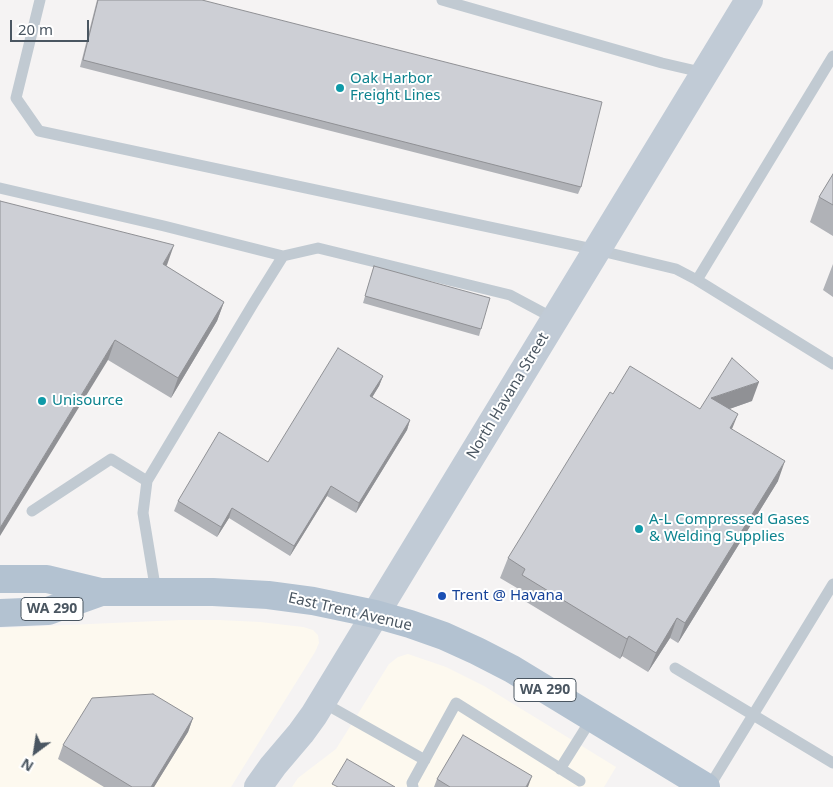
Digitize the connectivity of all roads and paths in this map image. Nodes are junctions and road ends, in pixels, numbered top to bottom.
1 (40, 0) edge
2 (442, 0) edge
3 (749, 0) edge
4 (833, 56) edge
5 (704, 73) junction
6 (0, 188) edge
7 (597, 250) junction
8 (283, 256) junction
9 (697, 280) junction
10 (555, 319) junction
11 (833, 364) edge
12 (148, 481) junction
13 (32, 511) dead end
14 (0, 578) edge
15 (833, 584) edge
16 (101, 592) junction
17 (156, 592) junction
18 (0, 613) edge
19 (375, 614) junction
20 (675, 668) dead end
21 (322, 702) junction
22 (753, 715) junction
23 (592, 718) junction
24 (425, 760) junction
25 (833, 763) edge
26 (560, 769) junction
27 (580, 781) dead end
28 (258, 787) edge
29 (414, 787) edge
30 (707, 787) edge

1 - 7 lane
2 - 5 lane
3 - 5 street, North Havana Street
4 - 9 lane
5 - 7 street, North Havana Street
6 - 8 lane
7 - 9 lane
7 - 10 street, North Havana Street
8 - 10 lane
8 - 12 lane
9 - 11 lane
10 - 19 street, North Havana Street
12 - 13 lane
12 - 17 lane
14 - 16 main road, East Trent Avenue / WA 290
15 - 22 lane
16 - 17 main road, East Trent Avenue / WA 290
16 - 18 main road, East Trent Avenue / WA 290
17 - 19 main road, East Trent Avenue / WA 290
19 - 21 street, North Havana Street
19 - 23 main road, East Trent Avenue / WA 290
20 - 22 lane
21 - 24 lane
21 - 28 street, North Havana Street
22 - 25 lane
22 - 30 lane
23 - 26 lane
23 - 30 main road, East Trent Avenue / WA 290
24 - 26 lane
24 - 29 lane
26 - 27 lane

